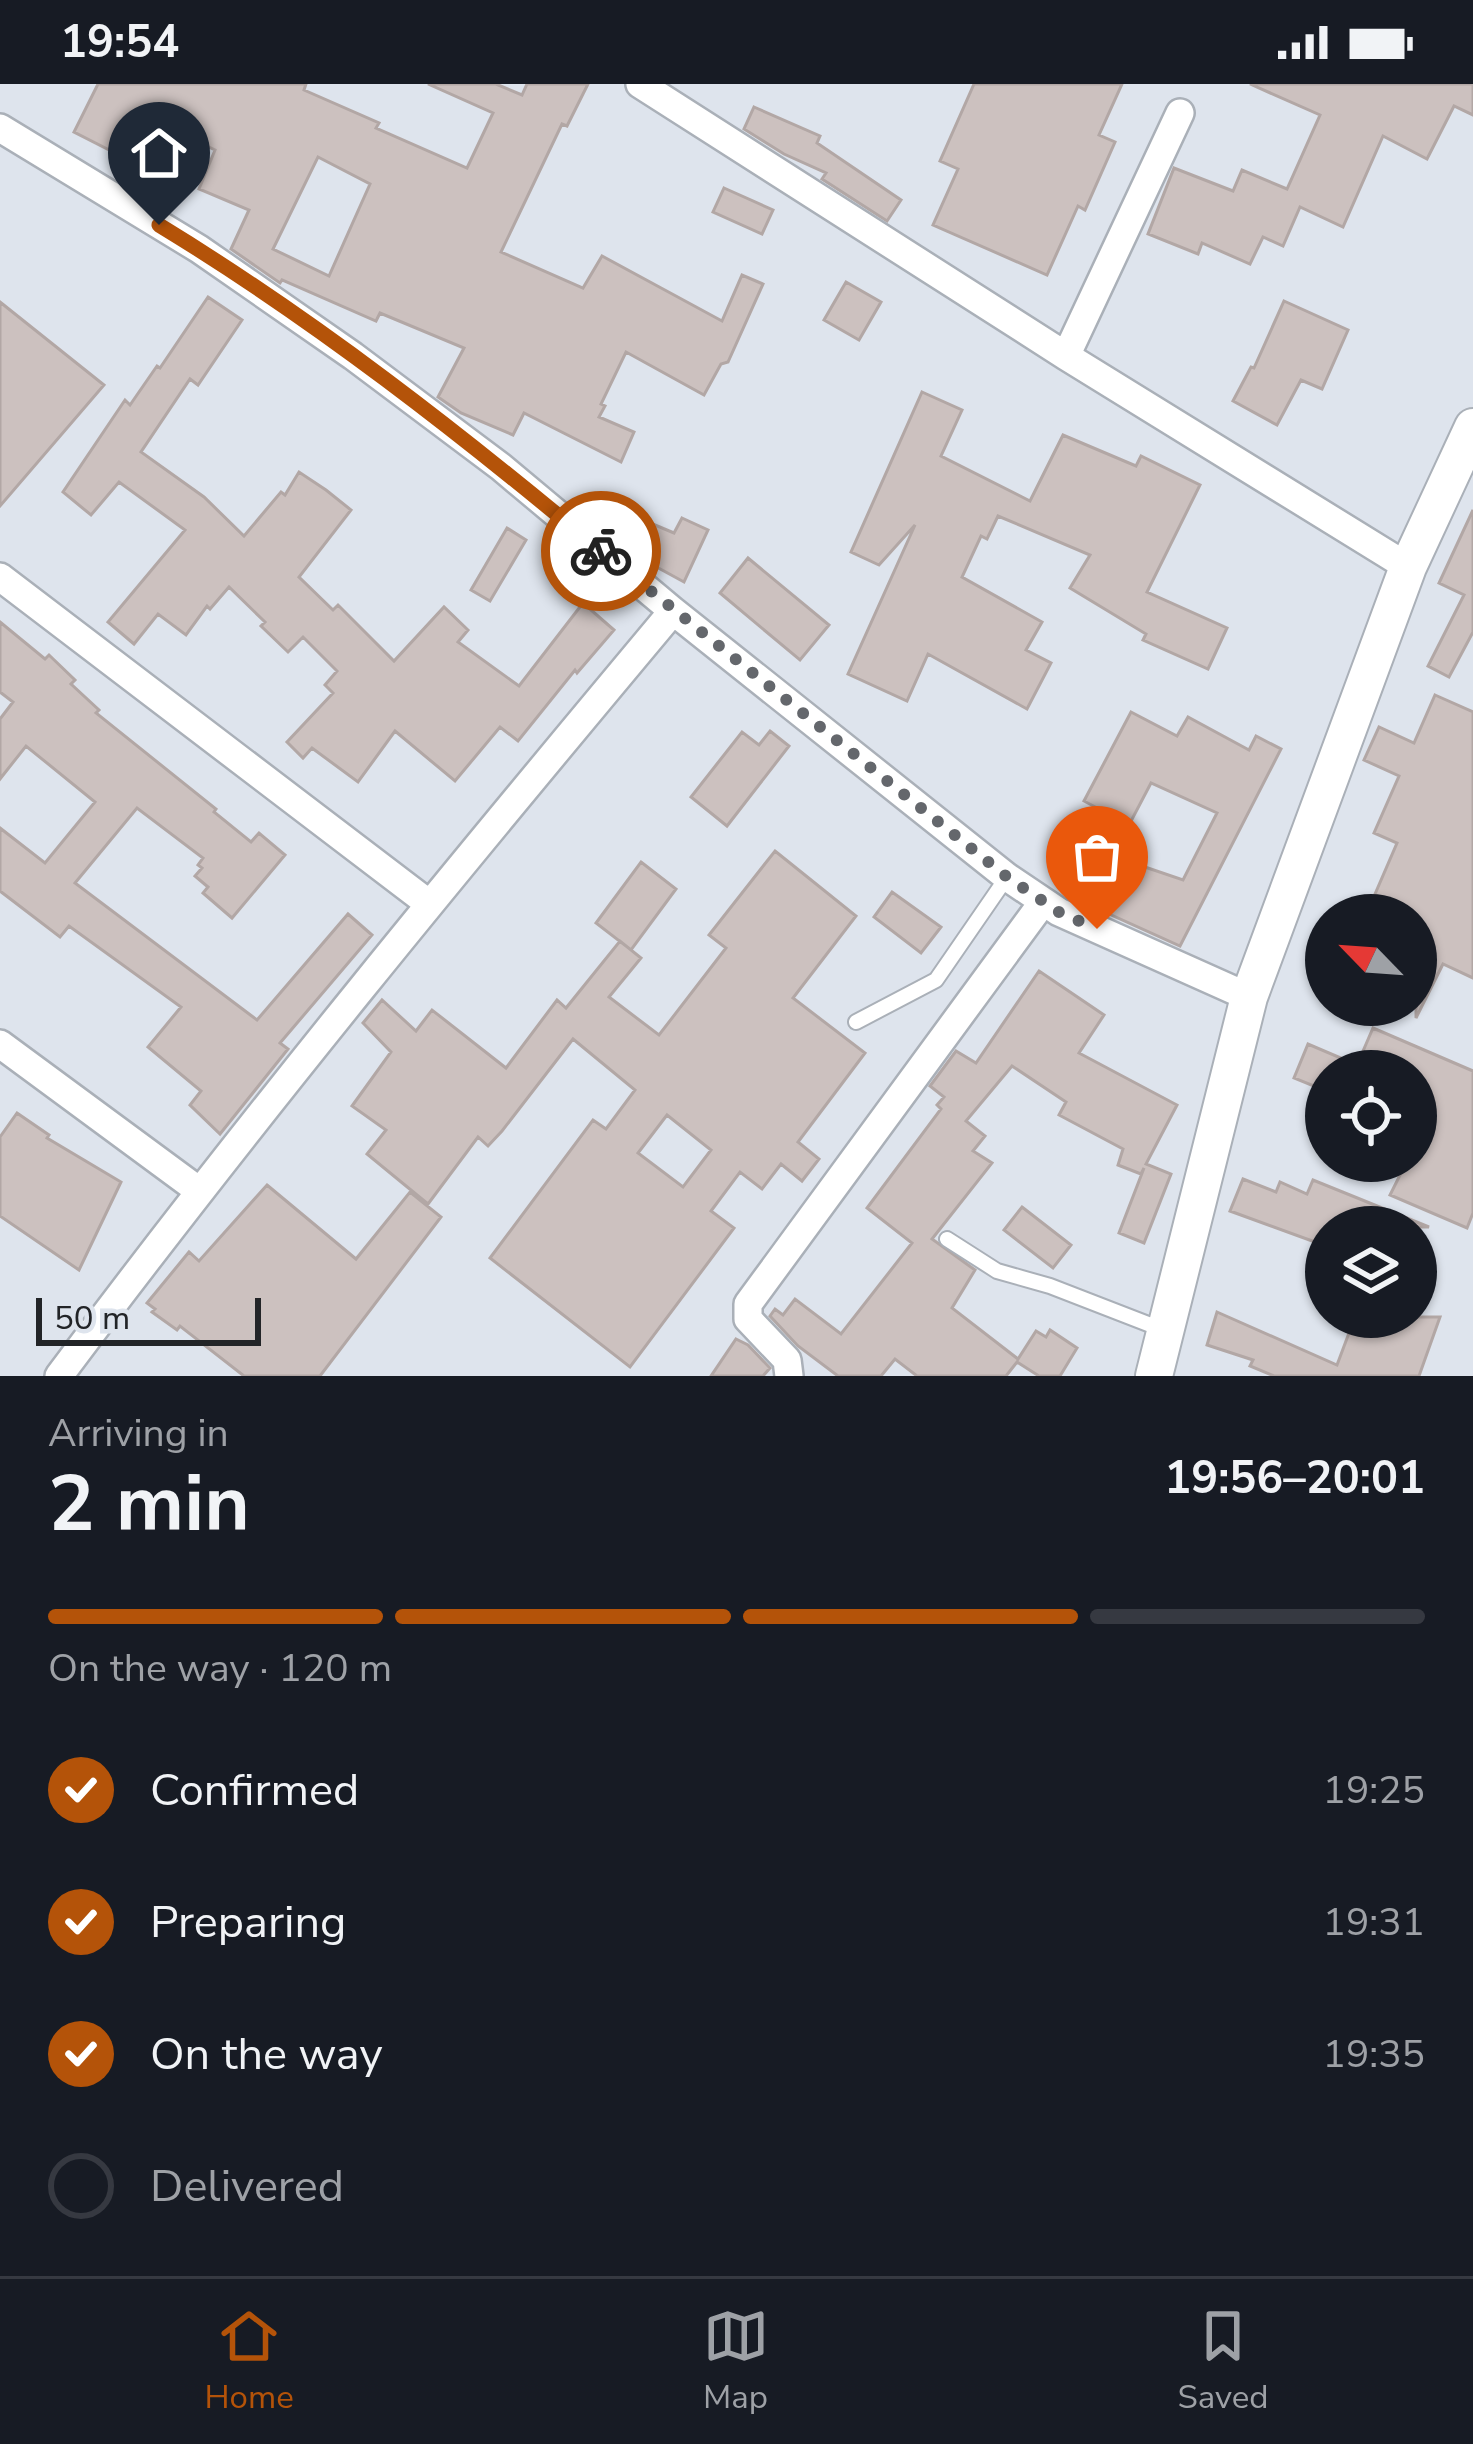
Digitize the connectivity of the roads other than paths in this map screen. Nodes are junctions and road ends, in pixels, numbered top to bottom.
1 (640, 84) edge
2 (1180, 113) dead end
3 (0, 128) edge
4 (1066, 356) junction
5 (1473, 428) edge
6 (1408, 567) junction
7 (0, 577) edge
8 (673, 610) junction
9 (1007, 877) junction
10 (1043, 902) junction
11 (428, 903) junction
12 (1249, 998) junction
13 (856, 1022) dead end
14 (0, 1044) edge
15 (198, 1190) junction
16 (947, 1239) dead end
17 (1166, 1331) junction
18 (58, 1376) edge
19 (789, 1376) edge
20 (1154, 1376) edge

1 - 4 street
2 - 4 street
3 - 8 street
4 - 6 street
5 - 6 street
6 - 12 street
7 - 11 street
8 - 9 street
8 - 11 street
9 - 10 street
9 - 13 lane
10 - 12 street
10 - 19 street
11 - 15 street
12 - 17 street
14 - 15 street
15 - 18 street
16 - 17 lane
17 - 20 street

